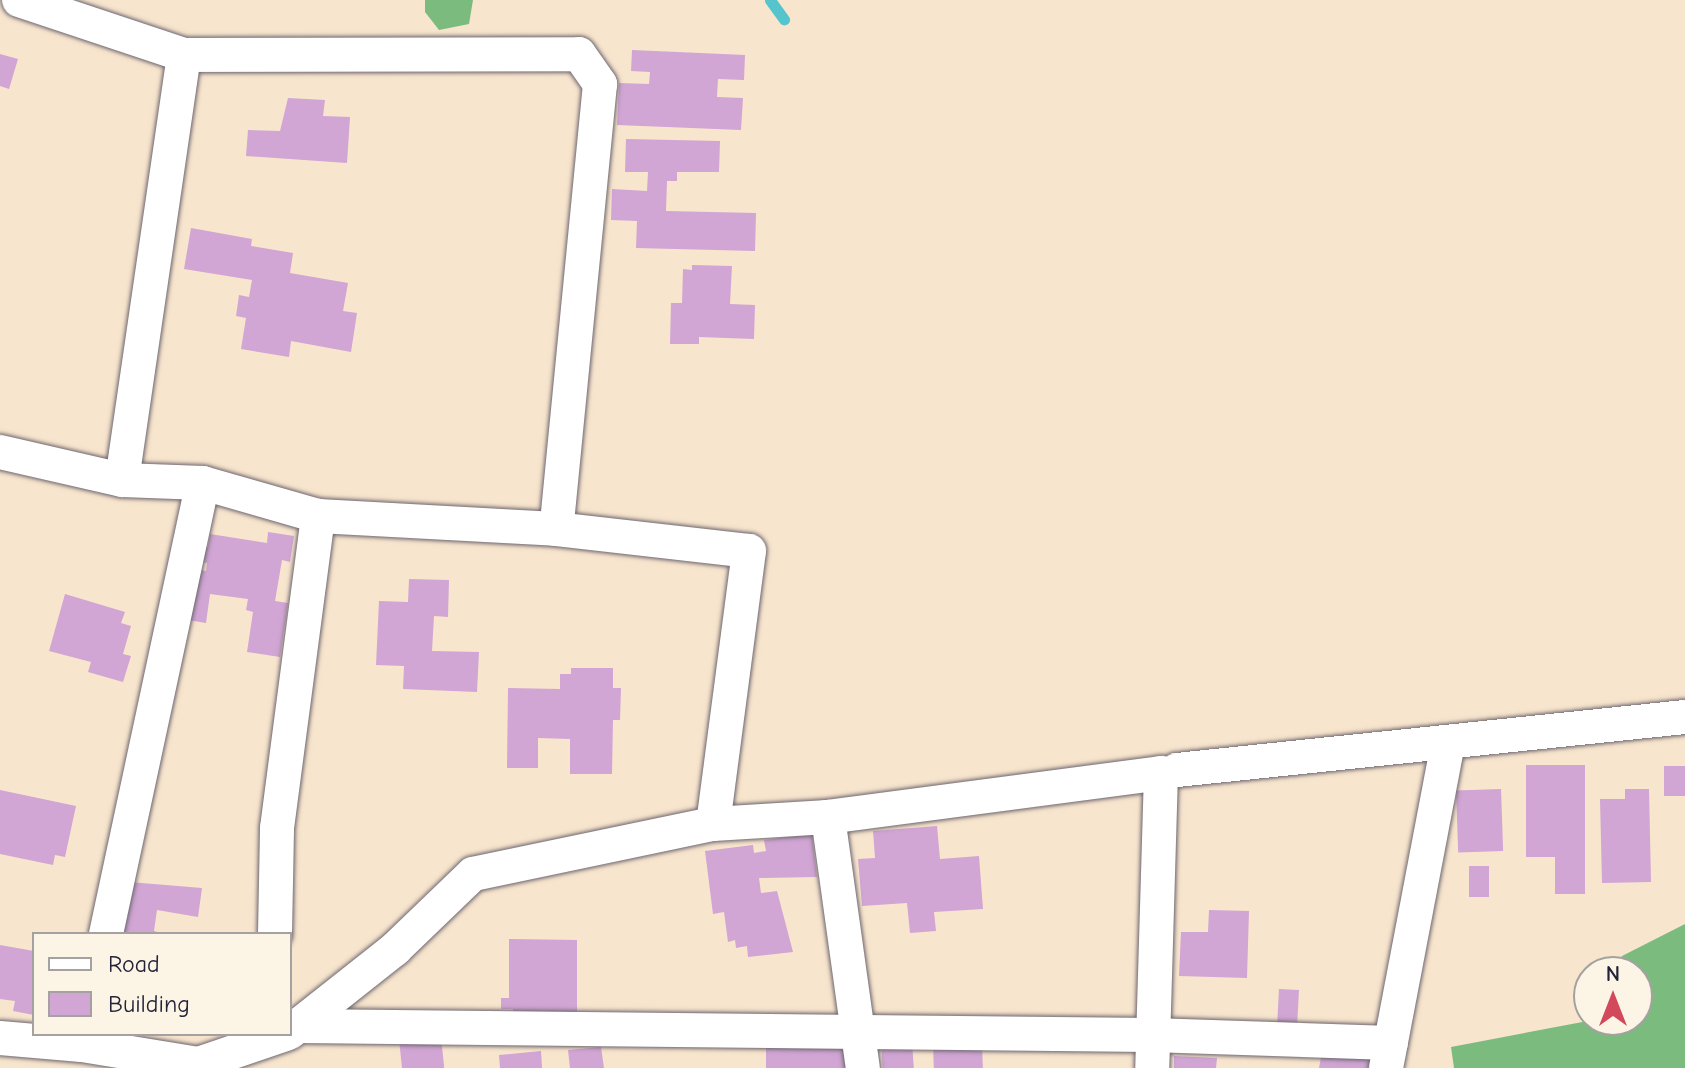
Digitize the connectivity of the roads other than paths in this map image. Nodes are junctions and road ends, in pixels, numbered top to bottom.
1 (19, 0) edge
2 (184, 55) junction
3 (0, 452) edge
4 (122, 480) junction
5 (203, 483) junction
6 (318, 516) junction
7 (556, 529) junction
8 (1685, 717) edge
9 (1448, 743) junction
10 (1177, 770) dead end
11 (828, 817) junction
12 (713, 824) junction
13 (106, 932) edge
14 (275, 932) edge
15 (292, 1032) edge
16 (859, 1032) junction
17 (0, 1038) edge
18 (83, 1039) edge
19 (283, 1039) edge
20 (1151, 1052) edge
21 (1388, 1055) edge
22 (863, 1068) edge

1 - 2 street
2 - 4 street
2 - 7 street
3 - 4 street
4 - 5 street
5 - 6 street
5 - 13 street
6 - 7 street
6 - 14 street
7 - 12 street
8 - 9 street
9 - 10 street
9 - 21 street
11 - 12 street
11 - 16 street
11 - 20 street
12 - 15 street
16 - 19 street
16 - 20 street
16 - 22 street
17 - 18 street
18 - 19 street
20 - 21 street

